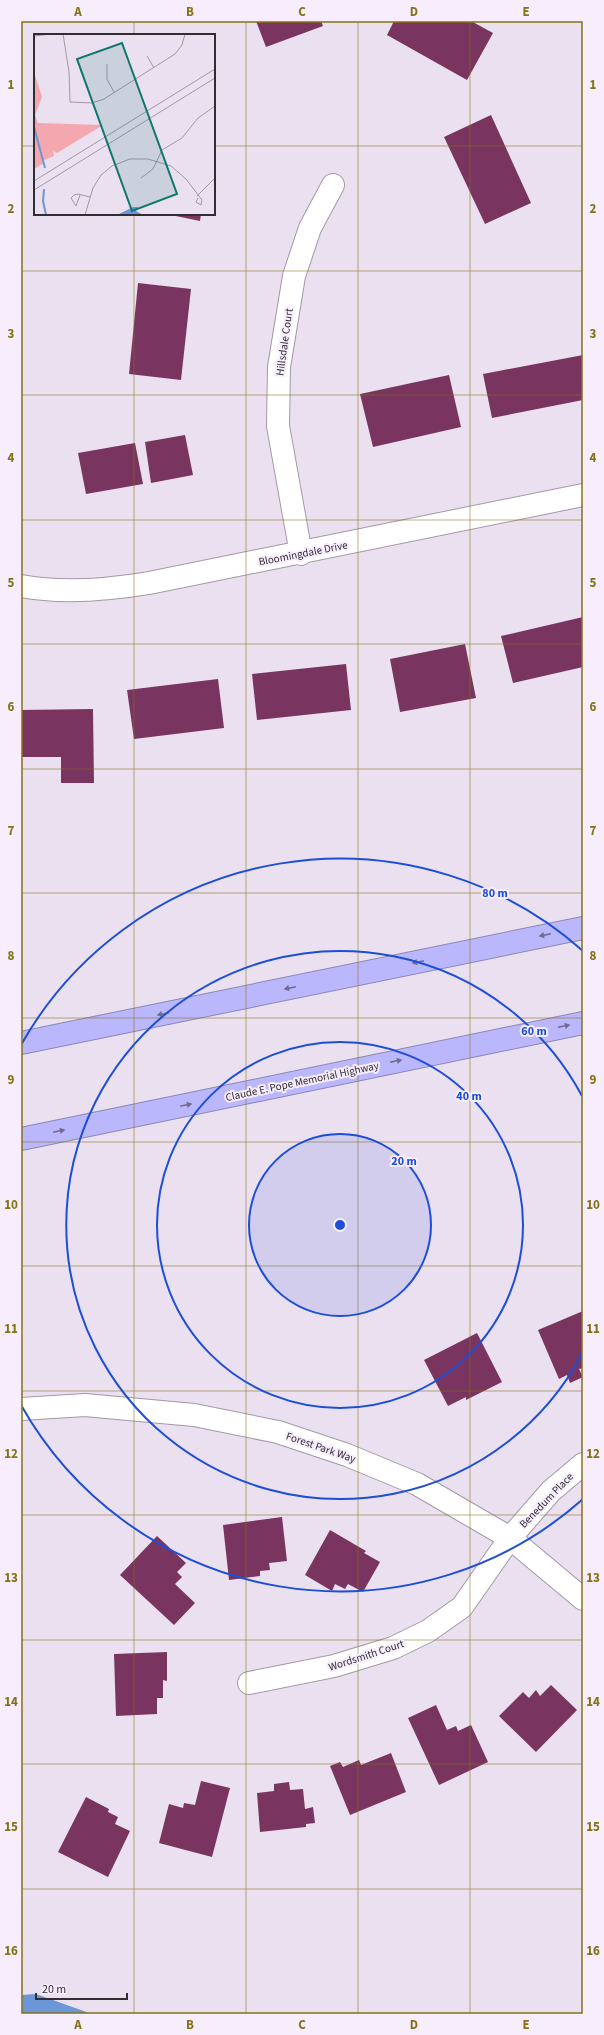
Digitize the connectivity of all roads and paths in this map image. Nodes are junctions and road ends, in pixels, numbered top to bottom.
1 (333, 185) dead end
2 (583, 494) edge
3 (301, 554) junction
4 (21, 586) edge
5 (583, 928) edge
6 (583, 1023) edge
7 (21, 1043) edge
8 (21, 1139) edge
9 (21, 1409) edge
10 (583, 1464) edge
11 (510, 1538) junction
12 (583, 1599) edge
13 (250, 1683) dead end

1 - 3 street, Hillsdale Court
2 - 3 street, Bloomingdale Drive
3 - 4 street, Bloomingdale Drive
5 -> 7 highway
8 -> 6 highway, Claude E. Pope Memorial Highway
9 - 11 street, Forest Park Way
10 - 11 street, Benedum Place
11 - 12 street, Forest Park Way
11 - 13 street, Wordsmith Court

